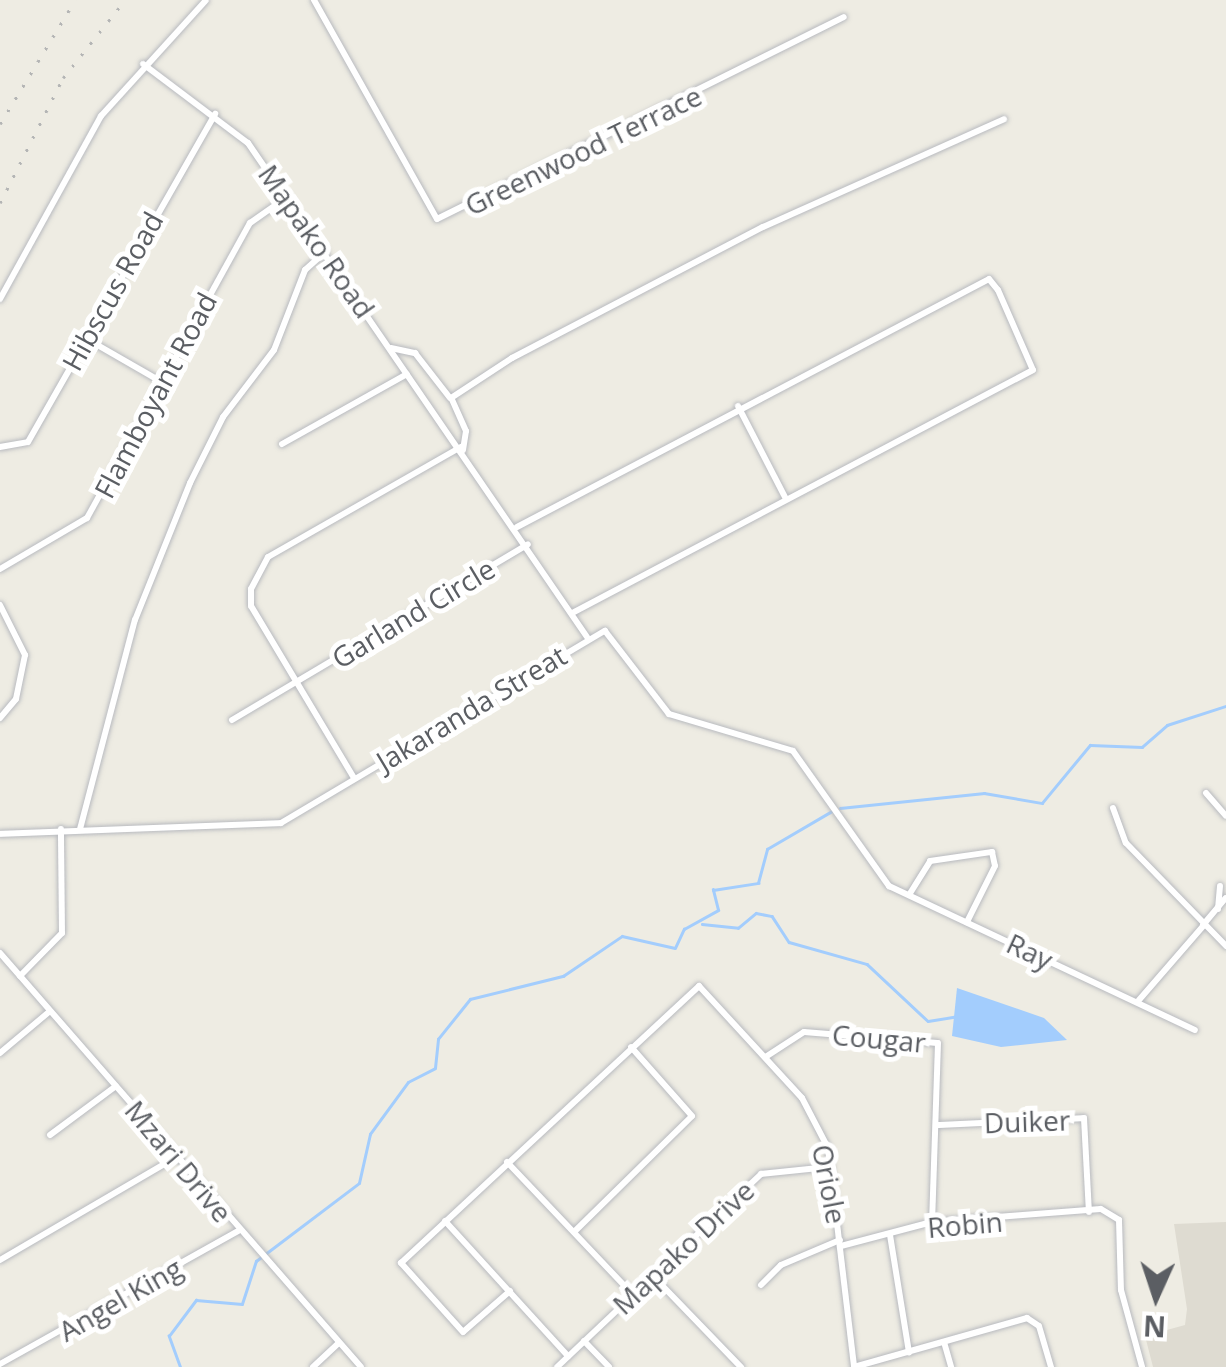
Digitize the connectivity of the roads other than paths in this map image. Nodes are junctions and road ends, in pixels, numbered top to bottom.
1 (206, 0) edge
2 (314, 0) edge
3 (844, 17) dead end
4 (142, 64) junction
5 (215, 114) junction
6 (1004, 119) dead end
7 (287, 197) junction
8 (325, 252) junction
9 (0, 300) edge
10 (86, 339) junction
11 (391, 348) junction
12 (408, 374) junction
13 (160, 381) junction
14 (451, 398) junction
15 (738, 406) junction
16 (282, 444) dead end
17 (0, 447) edge
18 (462, 448) junction
19 (785, 497) junction
20 (517, 526) junction
21 (528, 544) junction
22 (0, 569) edge
23 (0, 605) edge
24 (574, 612) junction
25 (587, 636) junction
26 (298, 683) junction
27 (0, 718) edge
28 (232, 720) dead end
29 (354, 778) junction
30 (1206, 793) dead end
31 (1113, 808) dead end
32 (1226, 816) edge
33 (61, 829) junction
34 (80, 829) junction
35 (0, 834) edge
36 (1220, 886) dead end
37 (908, 895) junction
38 (1226, 898) edge
39 (1218, 910) junction
40 (967, 922) junction
41 (1204, 925) junction
42 (1226, 946) edge
43 (0, 953) edge
44 (20, 976) junction
45 (1138, 1000) junction
46 (50, 1011) junction
47 (1195, 1030) dead end
48 (631, 1047) junction
49 (0, 1053) edge
50 (767, 1056) junction
51 (116, 1086) junction
52 (936, 1125) junction
53 (50, 1135) dead end
54 (176, 1157) junction
55 (507, 1162) junction
56 (828, 1167) junction
57 (1089, 1212) junction
58 (445, 1221) junction
59 (932, 1222) junction
60 (238, 1231) junction
61 (574, 1232) junction
62 (890, 1235) junction
63 (840, 1243) junction
64 (0, 1260) edge
65 (654, 1276) junction
66 (761, 1285) dead end
67 (510, 1291) junction
68 (633, 1295) junction
69 (584, 1341) junction
70 (944, 1342) junction
71 (338, 1344) junction
72 (909, 1352) junction
73 (568, 1356) junction
74 (0, 1364) edge
75 (313, 1367) edge
76 (361, 1367) edge
77 (557, 1367) edge
78 (609, 1367) edge
79 (741, 1367) edge
80 (854, 1367) edge
81 (951, 1367) edge
82 (1051, 1367) edge
83 (1142, 1367) edge

1 - 4 street
2 - 3 street, Greenwood Terrace
4 - 5 street, Mapako Road
4 - 9 street
5 - 7 street, Mapako Road
5 - 10 street, Hibscus Road
6 - 14 street
7 - 8 street, Mapako Road
7 - 13 street, Flamboyant Road
8 - 11 street, Mapako Road
8 - 34 street
10 - 13 street
10 - 17 street, Hibscus Road
11 - 12 street, Mapako Road
11 - 14 street
12 - 16 street
12 - 18 street, Mapako Road
13 - 22 street, Flamboyant Road
14 - 18 street
15 - 19 street
15 - 19 street
15 - 20 street
18 - 20 street, Mapako Road
18 - 26 street
19 - 24 street
20 - 21 street, Mapako Road
21 - 24 street, Mapako Road
21 - 26 street, Garland Circle
23 - 27 street
24 - 25 street, Mapako Road
25 - 29 street, Jakaranda Streat
25 - 37 street, Ray
26 - 28 street, Garland Circle
26 - 29 street
29 - 34 street, Jakaranda Streat
30 - 32 street
31 - 41 street
33 - 34 street, Jakaranda Streat
33 - 35 street, Jakaranda Streat
33 - 44 street
36 - 39 street
37 - 40 street, Ray
37 - 40 street
38 - 39 street
39 - 41 street
40 - 45 street, Ray
41 - 42 street
41 - 45 street
43 - 44 street, Mzari Drive
44 - 46 street, Mzari Drive
45 - 47 street, Ray
46 - 49 street
46 - 51 street, Mzari Drive
48 - 50 street, Oriole
48 - 55 street
48 - 61 street
50 - 52 street, Cougar
50 - 56 street, Oriole
51 - 53 street
51 - 54 street, Mzari Drive
52 - 57 street, Duiker
52 - 59 street, Cougar
54 - 60 street, Mzari Drive
54 - 64 street
55 - 58 street
55 - 61 street
56 - 63 street, Oriole
56 - 65 street, Mapako Drive
57 - 59 street, Robin
57 - 83 street
58 - 67 street
58 - 67 street
59 - 62 street, Robin
60 - 71 street, Mzari Drive
60 - 74 street, Angel King
61 - 68 street
62 - 63 street, Robin
62 - 72 street
63 - 66 street, Robin
63 - 80 street, Oriole
65 - 68 street, Mapako Drive
65 - 79 street
67 - 73 street
68 - 69 street, Mapako Drive
69 - 73 street, Mapako Drive
69 - 78 street
70 - 72 street
70 - 81 street
70 - 82 street
71 - 75 street
71 - 76 street, Mzari Drive
72 - 80 street
73 - 77 street, Mapako Drive

